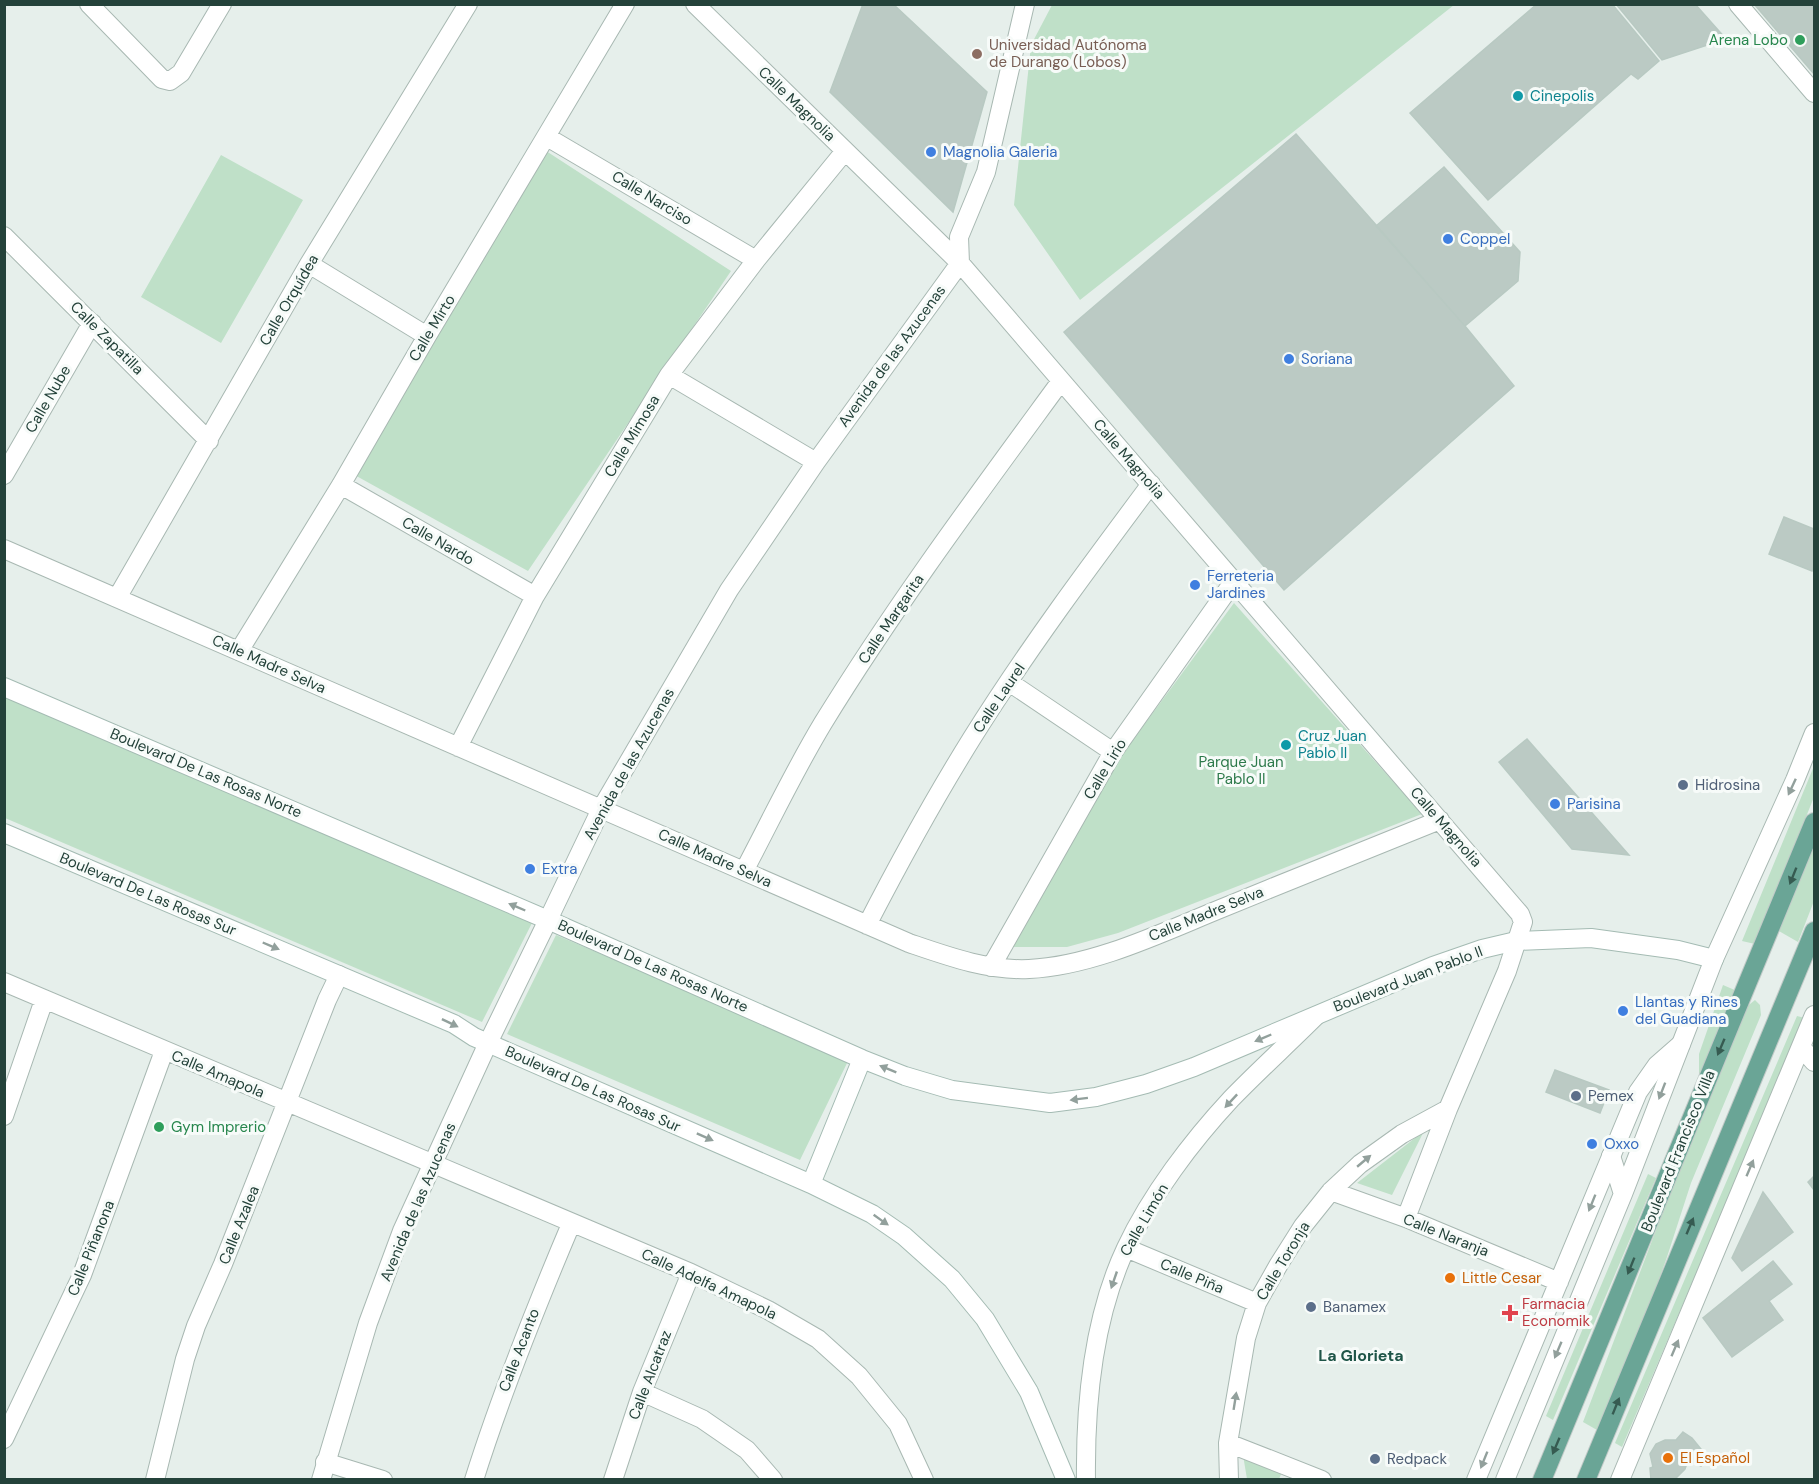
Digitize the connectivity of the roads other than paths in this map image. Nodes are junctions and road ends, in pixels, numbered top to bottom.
1 (89, 4) edge
2 (222, 4) edge
3 (468, 4) edge
4 (625, 4) edge
5 (695, 4) edge
6 (1025, 4) edge
7 (1738, 4) edge
8 (1815, 93) edge
9 (547, 137) junction
10 (846, 152) junction
11 (4, 236) edge
12 (756, 260) junction
13 (960, 263) junction
14 (309, 264) junction
15 (92, 323) junction
16 (427, 336) junction
17 (669, 375) junction
18 (1061, 381) junction
19 (209, 441) junction
20 (816, 462) junction
21 (4, 475) edge
22 (1151, 484) junction
23 (341, 485) junction
24 (4, 549) edge
25 (1234, 581) junction
26 (535, 596) junction
27 (117, 598) junction
28 (239, 651) junction
29 (1009, 682) junction
30 (4, 687) edge
31 (1815, 733) edge
32 (458, 747) junction
33 (1113, 752) junction
34 (601, 809) junction
35 (1440, 820) junction
36 (1815, 822) edge
37 (4, 833) edge
38 (744, 871) junction
39 (548, 920) junction
40 (867, 925) junction
41 (1815, 931) edge
42 (1516, 941) junction
43 (1714, 958) junction
44 (991, 967) junction
45 (339, 975) junction
46 (4, 982) edge
47 (44, 1000) junction
48 (1317, 1015) junction
49 (1815, 1015) edge
50 (488, 1043) junction
51 (1681, 1044) junction
52 (1801, 1047) junction
53 (164, 1051) junction
54 (862, 1059) junction
55 (1815, 1062) edge
56 (286, 1103) junction
57 (1448, 1109) junction
58 (4, 1116) edge
59 (1611, 1156) junction
60 (433, 1164) junction
61 (811, 1184) junction
62 (1331, 1191) junction
63 (1623, 1194) junction
64 (1406, 1218) junction
65 (571, 1224) junction
66 (1126, 1248) junction
67 (691, 1273) junction
68 (1559, 1282) junction
69 (1257, 1303) junction
70 (642, 1392) junction
71 (4, 1439) edge
72 (1228, 1443) junction
73 (323, 1471) edge
74 (1294, 1474) edge
75 (155, 1479) edge
76 (383, 1479) edge
77 (474, 1479) edge
78 (613, 1479) edge
79 (773, 1479) edge
80 (924, 1479) edge
81 (1066, 1479) edge
82 (1086, 1479) edge
83 (1229, 1479) edge
84 (1322, 1479) edge
85 (1476, 1479) edge
86 (1505, 1479) edge
87 (1542, 1479) edge
88 (1586, 1479) edge
89 (1620, 1479) edge

1 - 2 street
3 - 14 street, Calle Orquídea
4 - 9 street, Calle Mirto
5 - 10 street, Calle Magnolia
6 - 13 street
7 - 8 street
9 - 12 street, Calle Narciso
9 - 16 street, Calle Mirto
10 - 12 street, Calle Mimosa
10 - 13 street, Calle Magnolia
11 - 15 street, Calle Zapatilla
12 - 17 street, Calle Mimosa
13 - 18 street, Calle Magnolia
13 - 20 street, Avenida de las Azucenas
14 - 16 street
14 - 19 street, Calle Orquídea
15 - 19 street, Calle Zapatilla
15 - 21 street, Calle Nube
16 - 23 street, Calle Mirto
17 - 20 street
17 - 26 street, Calle Mimosa
18 - 22 street, Calle Magnolia
18 - 38 street, Calle Margarita
19 - 27 street, Calle Orquídea
20 - 34 street, Avenida de las Azucenas
22 - 25 street, Calle Magnolia
22 - 29 street, Calle Laurel
23 - 26 street, Calle Nardo
23 - 28 street, Calle Mirto
24 - 27 street, Calle Madre Selva
25 - 33 street, Calle Lirio
25 - 35 street, Calle Magnolia
26 - 32 street, Calle Mimosa
27 - 28 street, Calle Madre Selva
28 - 32 street, Calle Madre Selva
29 - 33 street
29 - 40 street, Calle Laurel
39 -> 30 street, Boulevard De Las Rosas Norte
31 -> 43 street
32 - 34 street, Calle Madre Selva
33 - 44 street, Calle Lirio
34 - 38 street, Calle Madre Selva
34 - 39 street, Avenida de las Azucenas
35 - 42 street, Calle Magnolia
35 - 44 street, Calle Madre Selva
36 -> 87 main road, Boulevard Francisco Villa
37 -> 45 street, Boulevard De Las Rosas Sur
38 - 40 street, Calle Madre Selva
39 - 50 street, Avenida de las Azucenas
39 - 54 street, Boulevard De Las Rosas Norte
40 - 44 street, Calle Madre Selva
88 -> 41 main road
42 - 43 street, Boulevard Juan Pablo II
42 - 48 street, Boulevard Juan Pablo II
42 - 57 street
43 - 51 street
45 -> 50 street, Boulevard De Las Rosas Sur
45 - 56 street, Calle Azalea
46 - 47 street, Calle Amapola
47 - 53 street, Calle Amapola
47 - 58 street
48 -> 54 street, Boulevard De Las Rosas Norte
48 -> 66 street, Calle Limón
49 - 52 street
50 - 60 street, Avenida de las Azucenas
50 -> 61 street, Boulevard De Las Rosas Sur
51 - 59 street
51 -> 63 street
52 - 55 street
89 -> 52 street
53 - 56 street, Calle Amapola
53 - 71 street, Calle Piñanona
54 - 61 street
56 - 60 street, Calle Amapola
56 - 75 street, Calle Azalea
62 -> 57 street, Calle Toronja
57 - 64 street
59 - 63 street
59 -> 68 street
60 - 65 street, Calle Adelfa Amapola
60 - 73 street, Avenida de las Azucenas
61 -> 81 street, Boulevard De Las Rosas Sur
62 - 64 street, Calle Naranja
62 - 69 street, Calle Toronja
63 -> 86 street
64 - 68 street, Calle Naranja
65 - 67 street, Calle Adelfa Amapola
65 - 77 street, Calle Acanto
66 - 69 street, Calle Piña
66 -> 82 street, Calle Limón
67 - 70 street, Calle Alcatraz
67 - 80 street, Calle Adelfa Amapola
68 -> 85 street
72 -> 69 street, Calle Toronja
70 - 78 street, Calle Alcatraz
70 - 79 street
72 - 74 street
72 - 83 street, Calle Toronja
73 - 76 street
74 - 84 street

